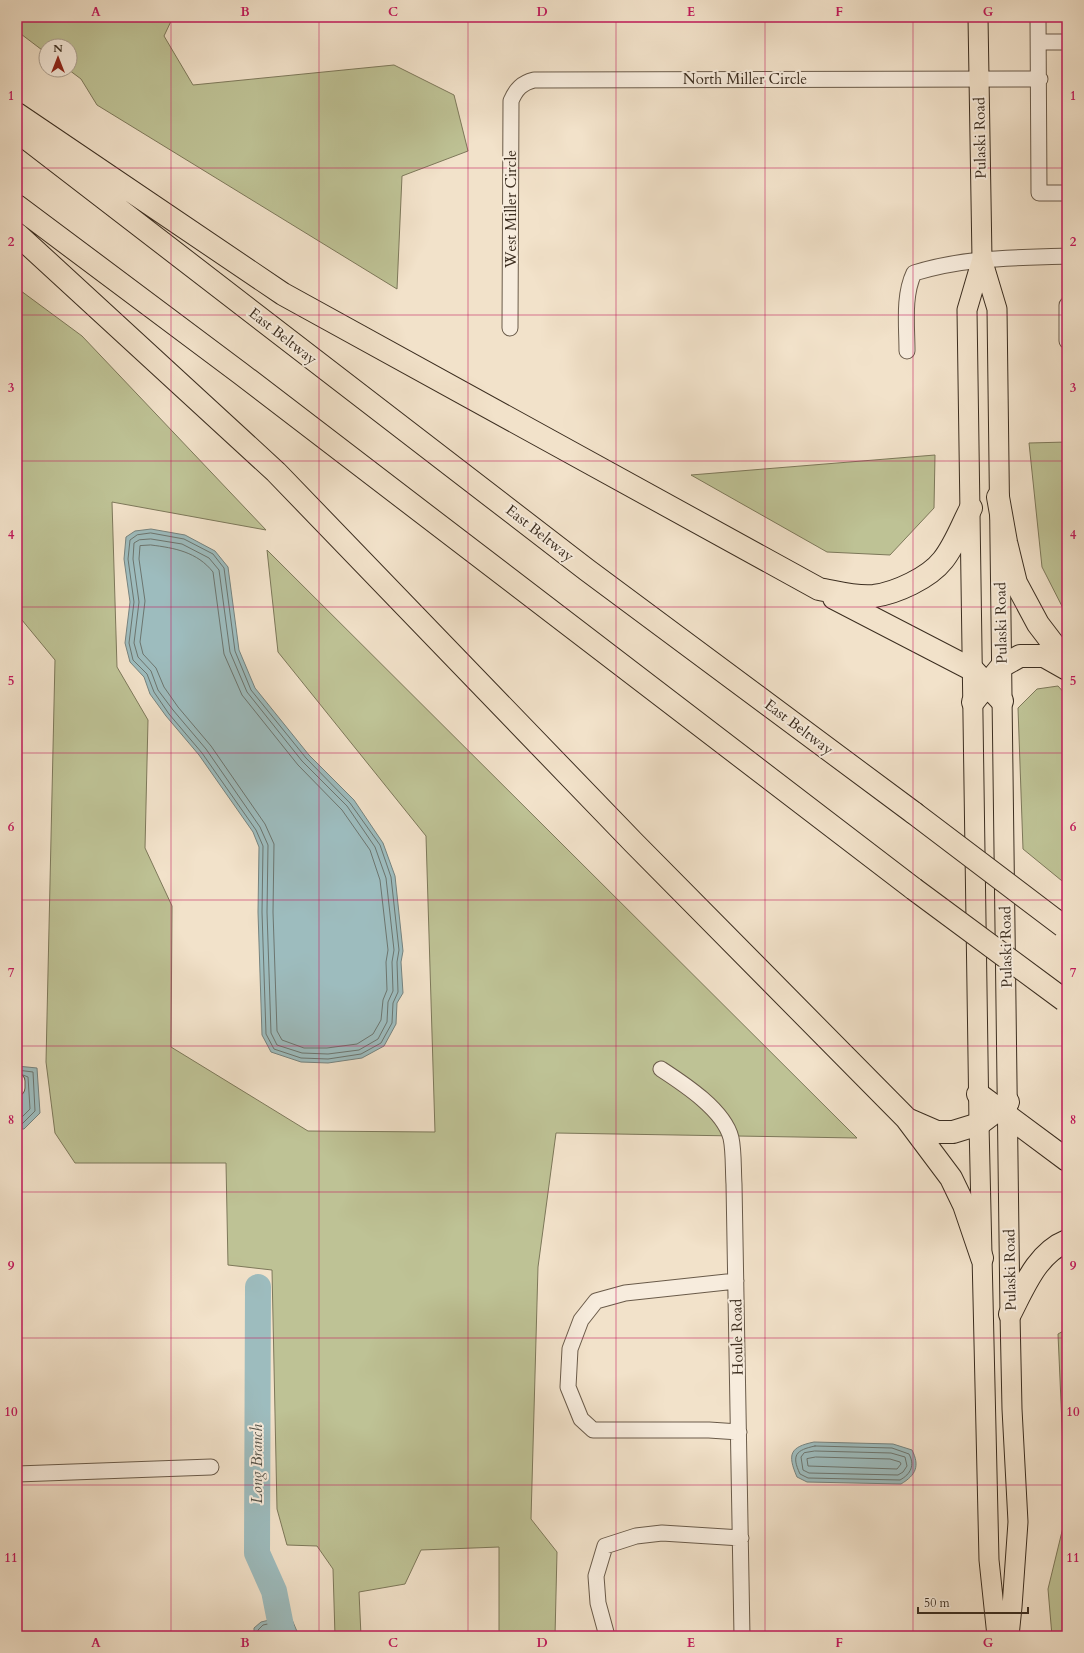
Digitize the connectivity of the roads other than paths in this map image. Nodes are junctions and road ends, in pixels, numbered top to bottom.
1 (978, 17) edge
2 (1038, 17) edge
3 (1039, 42) junction
4 (1067, 42) edge
5 (979, 79) junction
6 (1040, 79) junction
7 (515, 91) joint
8 (17, 114) edge
9 (17, 131) edge
10 (1067, 193) edge
11 (17, 206) edge
12 (17, 234) edge
13 (1067, 256) edge
14 (982, 259) junction
15 (1067, 305) edge
16 (510, 328) dead end
17 (1067, 341) edge
18 (907, 350) dead end
19 (998, 497) junction
20 (971, 508) junction
21 (818, 589) junction
22 (1067, 662) edge
23 (1002, 666) junction
24 (1067, 669) edge
25 (980, 678) junction
26 (1002, 701) junction
27 (973, 702) joint
28 (1065, 928) edge
29 (1065, 1002) edge
30 (661, 1069) dead end
31 (17, 1081) edge
32 (17, 1088) edge
33 (978, 1094) junction
34 (1005, 1109) junction
35 (906, 1118) junction
36 (979, 1124) junction
37 (1067, 1160) edge
38 (1067, 1241) edge
39 (982, 1258) junction
40 (736, 1281) junction
41 (1010, 1314) junction
42 (739, 1432) junction
43 (211, 1467) dead end
44 (17, 1474) edge
45 (740, 1538) junction
46 (607, 1636) edge
47 (742, 1636) edge
48 (997, 1636) edge
49 (1008, 1636) edge

1 - 5 main road, Pulaski Road
2 - 3 street
3 - 4 street
3 - 6 street
5 - 6 street, North Miller Circle
5 - 7 street, North Miller Circle
5 - 14 main road, Pulaski Road
6 - 10 street
7 - 16 street, West Miller Circle
8 - 21 highway
9 - 28 highway, East Beltway, bridge
11 - 29 highway, bridge
12 - 35 highway
13 - 14 street
14 - 18 street
14 - 19 main road, Pulaski Road
14 - 20 main road, Pulaski Road
15 - 17 street
19 - 22 highway
19 - 23 main road, Pulaski Road
20 - 21 highway
20 - 25 main road, Pulaski Road
21 - 25 highway
23 - 24 highway
23 - 25 highway
23 - 26 main road, Pulaski Road
25 - 26 highway
25 - 27 highway
26 - 34 main road, Pulaski Road
27 - 33 main road, Pulaski Road
30 - 40 street, Houle Road
31 - 32 street
33 - 34 highway
33 - 36 main road, Pulaski Road
34 - 36 highway
34 - 37 highway
34 - 41 main road, Pulaski Road
35 - 36 highway
35 - 39 highway
36 - 39 main road, Pulaski Road
38 - 41 highway
39 - 48 main road, Pulaski Road
40 - 42 street, Houle Road
40 - 42 street
41 - 49 main road, Pulaski Road
42 - 45 street, Houle Road
43 - 44 street
45 - 46 street
45 - 47 street, Houle Road

